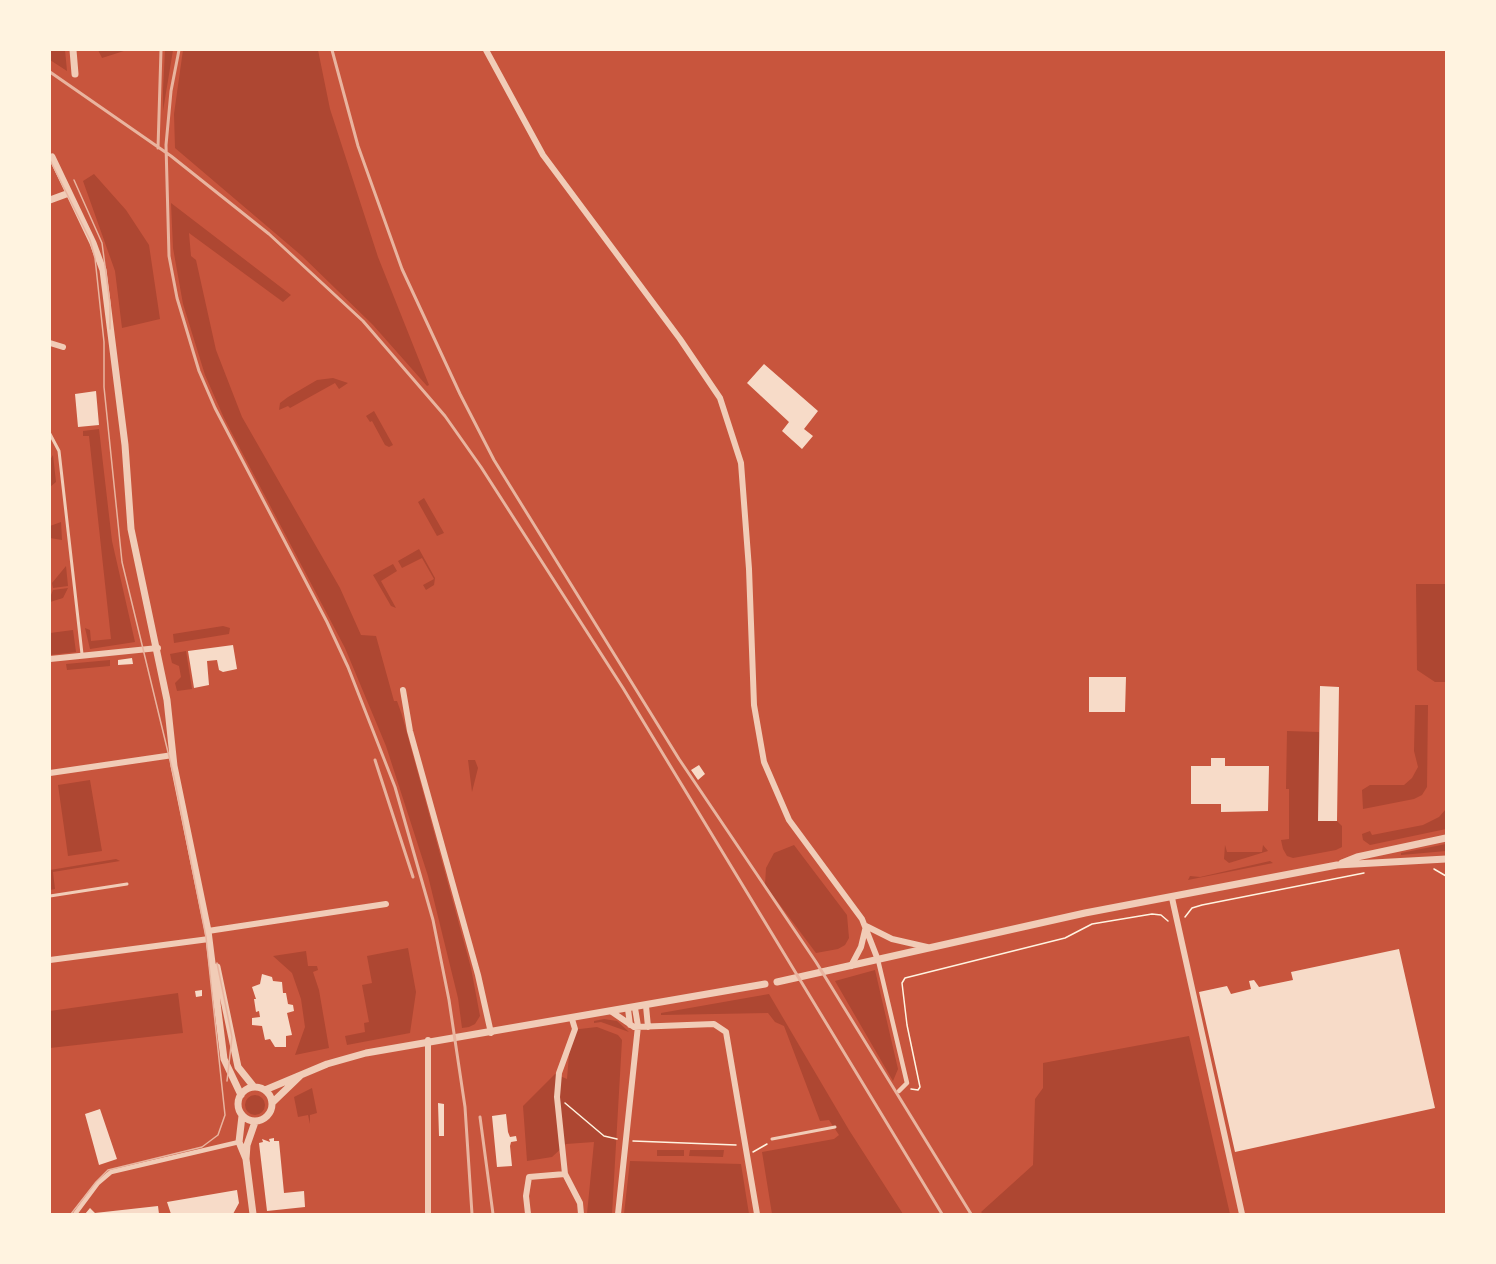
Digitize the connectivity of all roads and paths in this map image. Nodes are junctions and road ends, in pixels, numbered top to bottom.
1 (73, 50) edge
2 (486, 50) edge
3 (75, 74) dead end
4 (52, 157) dead end
5 (69, 193) junction
6 (50, 200) edge
7 (50, 343) edge
8 (63, 346) dead end
9 (50, 434) edge
10 (158, 648) junction
11 (82, 656) junction
12 (50, 659) edge
13 (404, 690) dead end
14 (173, 755) junction
15 (50, 773) edge
16 (1446, 838) edge
17 (1446, 860) edge
18 (1337, 866) junction
19 (1433, 868) dead end
20 (1372, 871) dead end
21 (1446, 876) edge
22 (127, 884) dead end
23 (50, 896) edge
24 (1172, 898) junction
25 (386, 904) dead end
26 (1184, 921) dead end
27 (1170, 924) dead end
28 (866, 926) junction
29 (208, 935) junction
30 (930, 948) junction
31 (50, 960) edge
32 (878, 960) junction
33 (851, 966) junction
34 (777, 982) dead end
35 (765, 984) dead end
36 (646, 1006) junction
37 (631, 1009) junction
38 (612, 1012) junction
39 (572, 1019) junction
40 (630, 1025) junction
41 (638, 1026) junction
42 (648, 1027) junction
43 (491, 1033) junction
44 (428, 1040) junction
45 (300, 1076) junction
46 (254, 1087) junction
47 (920, 1087) dead end
48 (265, 1090) junction
49 (899, 1091) dead end
50 (241, 1095) junction
51 (557, 1097) junction
52 (273, 1102) junction
53 (242, 1116) junction
54 (255, 1122) junction
55 (835, 1127) dead end
56 (772, 1139) joint
57 (620, 1140) dead end
58 (630, 1141) dead end
59 (240, 1142) junction
60 (740, 1145) dead end
61 (752, 1153) dead end
62 (246, 1159) junction
63 (566, 1174) junction
64 (75, 1215) edge
65 (253, 1215) edge
66 (428, 1215) edge
67 (528, 1215) edge
68 (581, 1215) edge
69 (618, 1215) edge
70 (757, 1215) edge
71 (1242, 1215) edge

1 - 3 street
2 - 28 street
4 - 5 street
5 - 6 street
5 - 10 street
7 - 8 street
9 - 11 lane
10 - 11 street
10 - 14 street
11 - 12 street
13 - 43 street
14 - 15 street
14 - 29 street
16 - 18 street
17 - 18 street
18 - 24 street
19 - 21 path
20 - 26 path
22 - 23 lane
24 - 30 street
24 - 71 street
25 - 29 street
27 - 47 path
28 - 30 street
28 - 32 street
28 - 33 street
29 - 31 street
29 - 46 street
29 - 50 street
30 - 32 street
32 - 33 street
32 - 49 street
33 - 34 street
35 - 36 street
36 - 37 street
36 - 42 street
37 - 38 street
37 - 40 street
37 - 41 street
38 - 39 street
38 - 40 street
39 - 43 street
39 - 51 street
40 - 41 street
41 - 42 street
41 - 69 street
42 - 70 street
43 - 44 street
44 - 45 street
44 - 66 street
45 - 48 street
45 - 52 street
46 - 48 street
46 - 50 street
48 - 52 street
50 - 53 street
51 - 57 path
51 - 63 street
52 - 54 street
53 - 54 street
53 - 59 street
54 - 62 street
55 - 56 lane
56 - 61 path
58 - 60 path
59 - 62 street
59 - 64 street
62 - 65 street
63 - 67 street
63 - 68 street

